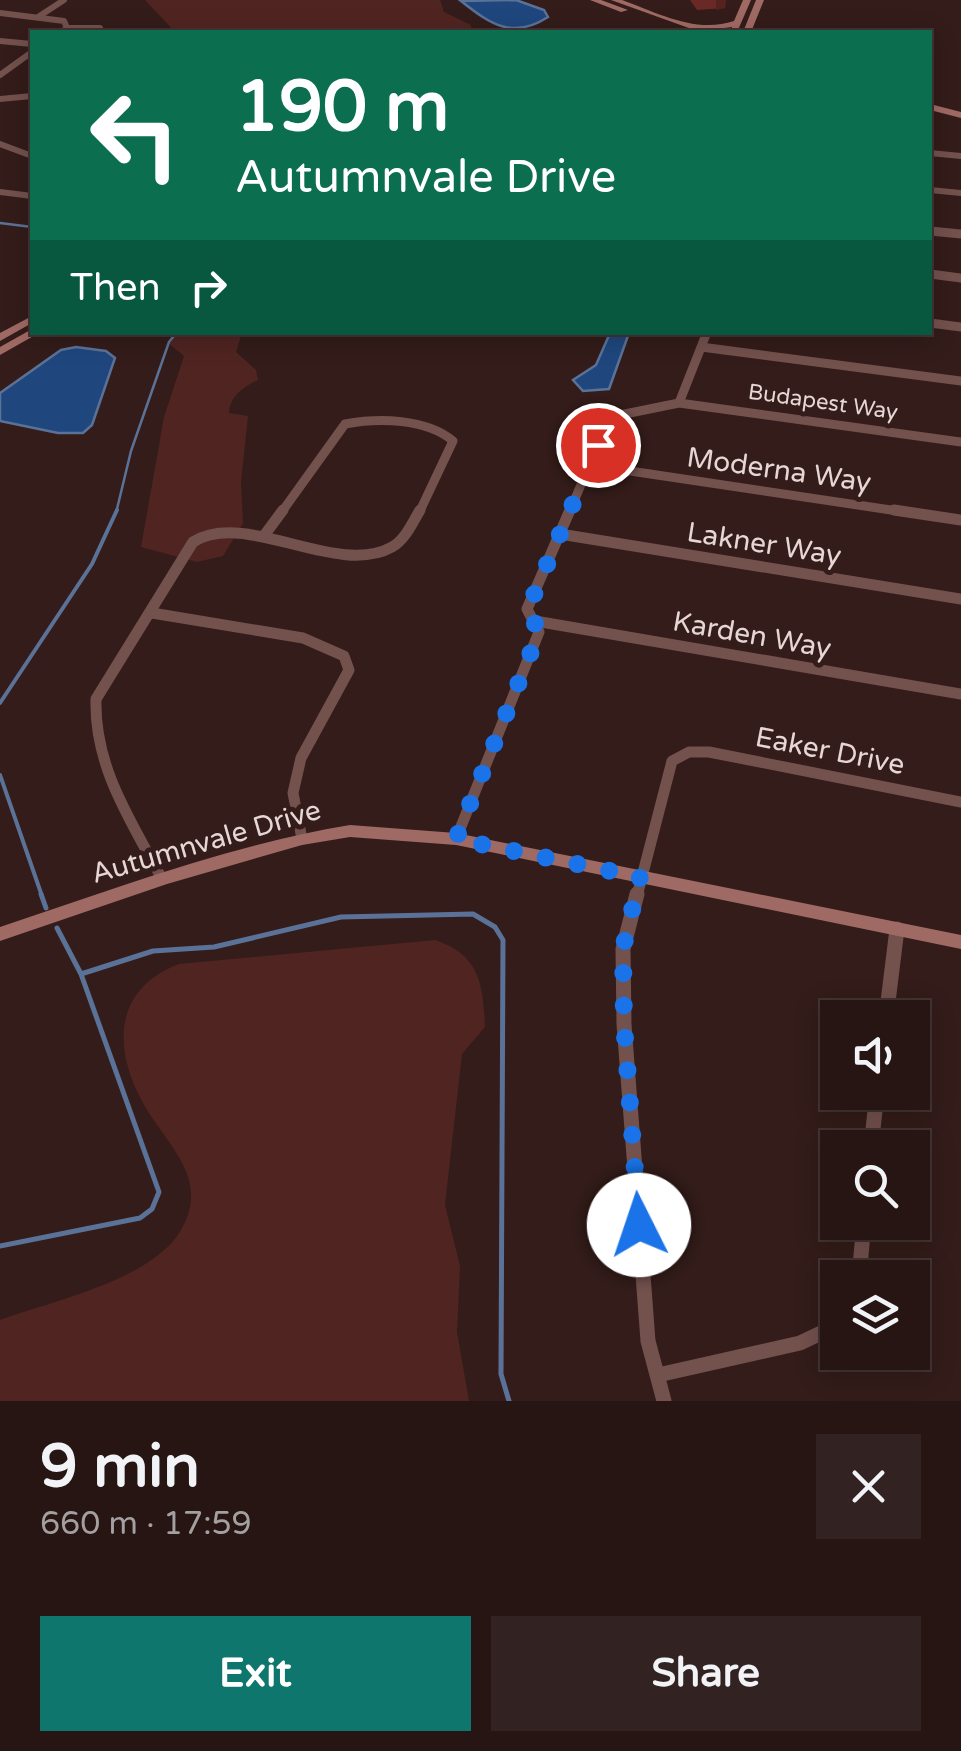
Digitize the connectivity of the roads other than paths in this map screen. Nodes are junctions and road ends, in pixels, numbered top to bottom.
1 (64, 0) edge
2 (594, 0) edge
3 (615, 0) edge
4 (747, 0) edge
5 (758, 4) edge
6 (0, 13) edge
7 (38, 17) junction
8 (738, 22) junction
9 (100, 28) dead end
10 (64, 30) edge
11 (688, 30) edge
12 (734, 30) edge
13 (748, 30) edge
14 (0, 41) edge
15 (30, 44) edge
16 (30, 54) edge
17 (19, 62) junction
18 (30, 63) edge
19 (0, 75) edge
20 (30, 96) edge
21 (0, 99) edge
22 (932, 105) edge
23 (959, 113) edge
24 (0, 144) edge
25 (932, 153) edge
26 (30, 155) edge
27 (961, 156) edge
28 (932, 190) edge
29 (0, 192) edge
30 (961, 194) edge
31 (30, 196) edge
32 (932, 230) edge
33 (961, 234) edge
34 (932, 274) edge
35 (961, 278) edge
36 (30, 320) edge
37 (932, 323) edge
38 (961, 327) edge
39 (30, 333) edge
40 (706, 335) edge
41 (0, 338) edge
42 (701, 347) junction
43 (0, 352) edge
44 (961, 382) edge
45 (678, 402) junction
46 (961, 442) edge
47 (590, 465) junction
48 (961, 520) edge
49 (560, 534) junction
50 (263, 537) junction
51 (961, 599) edge
52 (152, 613) junction
53 (535, 621) junction
54 (961, 694) edge
55 (961, 802) edge
56 (302, 838) junction
57 (456, 839) junction
58 (640, 877) junction
59 (162, 879) junction
60 (897, 930) junction
61 (0, 934) edge
62 (961, 942) edge
63 (888, 1000) edge
64 (820, 1334) edge
65 (658, 1375) junction
66 (664, 1401) edge

1 - 7 street
2 - 11 street
3 - 11 street
4 - 8 street
5 - 13 street
6 - 7 street
7 - 10 street
8 - 11 street
8 - 12 street
9 - 10 street
14 - 15 street
16 - 17 street
17 - 18 street
17 - 19 street
20 - 21 street
22 - 23 street
24 - 26 street
25 - 27 street
28 - 30 street
29 - 31 street
32 - 33 street
34 - 35 street
36 - 41 street
37 - 38 street
39 - 43 street
40 - 42 street
42 - 44 street
42 - 45 street
45 - 46 street, Budapest Way
45 - 47 street
47 - 48 street, Moderna Way
47 - 49 street
49 - 51 street, Lakner Way
49 - 53 street
50 - 50 street
50 - 52 street
52 - 56 street
52 - 59 street
53 - 54 street, Karden Way
53 - 57 street
55 - 58 street, Eaker Drive
56 - 57 street, Autumnvale Drive
56 - 59 street, Autumnvale Drive
57 - 58 street, Autumnvale Drive
58 - 60 street, Autumnvale Drive
58 - 65 street
59 - 61 street, Autumnvale Drive
60 - 62 street, Autumnvale Drive
60 - 63 street
64 - 65 street
65 - 66 street

